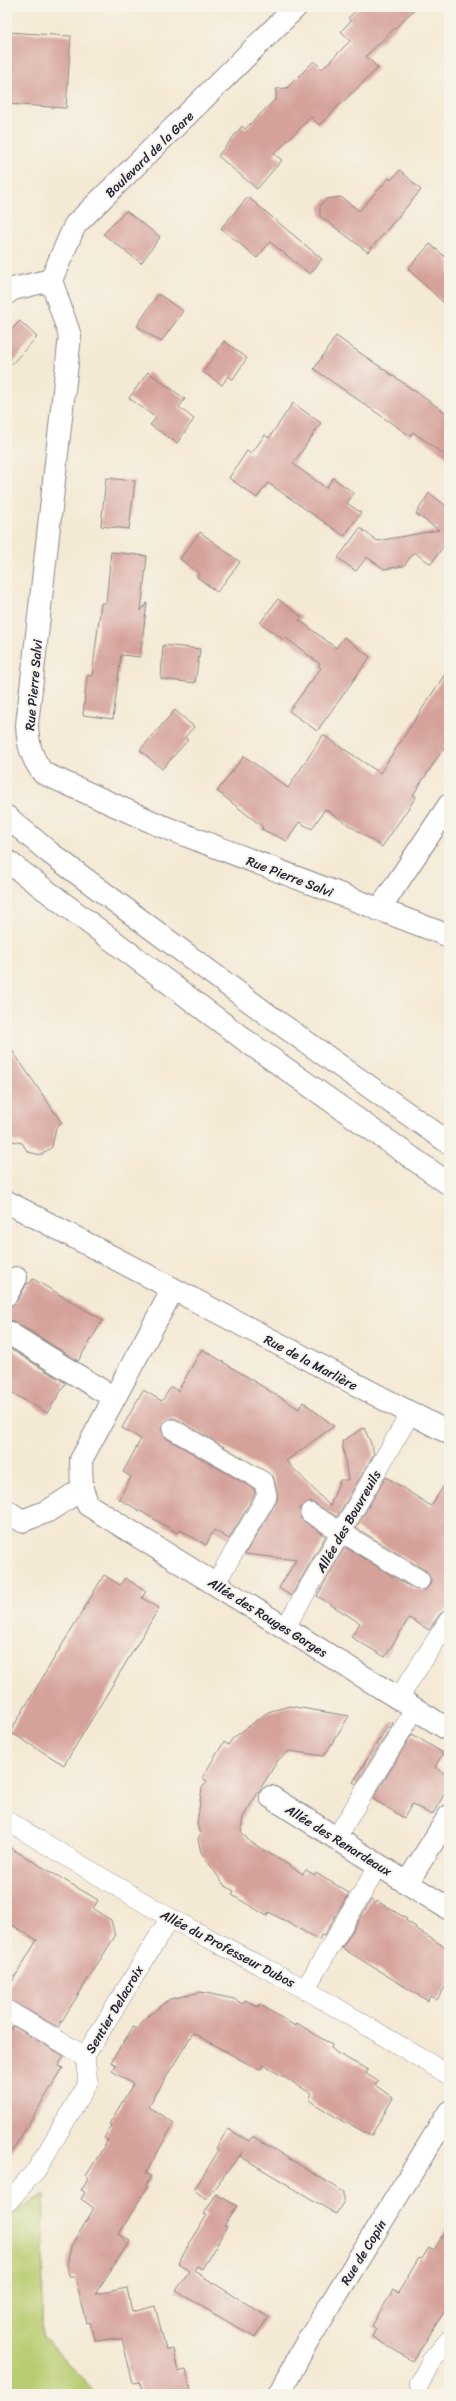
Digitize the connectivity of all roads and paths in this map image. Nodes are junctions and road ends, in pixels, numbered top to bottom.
1 (296, 7) edge
2 (51, 280) junction
3 (7, 293) edge
4 (449, 805) edge
5 (7, 817) edge
6 (7, 861) edge
7 (379, 910) junction
8 (449, 936) edge
9 (449, 1143) edge
10 (449, 1184) edge
11 (7, 1202) edge
12 (173, 1289) junction
13 (7, 1332) edge
14 (114, 1398) junction
15 (410, 1414) junction
16 (172, 1429) dead end
17 (449, 1433) edge
18 (85, 1497) junction
19 (7, 1511) edge
20 (310, 1513) dead end
21 (342, 1531) junction
22 (420, 1580) dead end
23 (215, 1584) junction
24 (449, 1620) edge
25 (285, 1628) junction
26 (407, 1704) junction
27 (449, 1730) edge
28 (271, 1797) dead end
29 (449, 1816) edge
30 (7, 1821) edge
31 (336, 1838) junction
32 (380, 1865) junction
33 (407, 1883) junction
34 (449, 1909) edge
35 (170, 1918) junction
36 (305, 1989) junction
37 (7, 2010) edge
38 (85, 2056) junction
39 (449, 2075) edge
40 (449, 2112) edge
41 (7, 2203) edge
42 (449, 2340) edge
43 (419, 2385) dead end
44 (279, 2394) edge

1 - 2 main road, Boulevard de la Gare
2 - 3 main road
2 - 7 main road, Rue Pierre Salvi
4 - 7 main road
5 - 9 main road
6 - 10 main road
7 - 8 main road, Rue Pierre Salvi
11 - 12 main road, Rue de la Marlière
12 - 14 main road
12 - 15 main road, Rue de la Marlière
13 - 14 main road
14 - 18 main road
15 - 17 main road, Rue de la Marlière
15 - 21 street, Allée des Bouvreuils
16 - 23 street
18 - 19 main road
18 - 23 main road, Allée des Rouges Gorges
20 - 21 street
21 - 22 street
21 - 25 street, Allée des Bouvreuils
23 - 25 main road, Allée des Rouges Gorges
24 - 26 street
25 - 26 main road, Allée des Rouges Gorges
26 - 27 main road, Allée des Rouges Gorges
26 - 31 street
28 - 31 main road, Allée des Renardeaux
29 - 33 main road, Allée des Renardeaux
30 - 35 street, Allée du Professeur Dubos
31 - 32 main road, Allée des Renardeaux
32 - 33 main road, Allée des Renardeaux
32 - 36 street
33 - 34 main road, Allée des Renardeaux
35 - 36 street, Allée du Professeur Dubos
35 - 38 street, Sentier Delacroix
36 - 39 street, Allée du Professeur Dubos
37 - 38 street
38 - 41 street, Sentier Delacroix
40 - 44 main road, Rue de Copin
42 - 43 street

